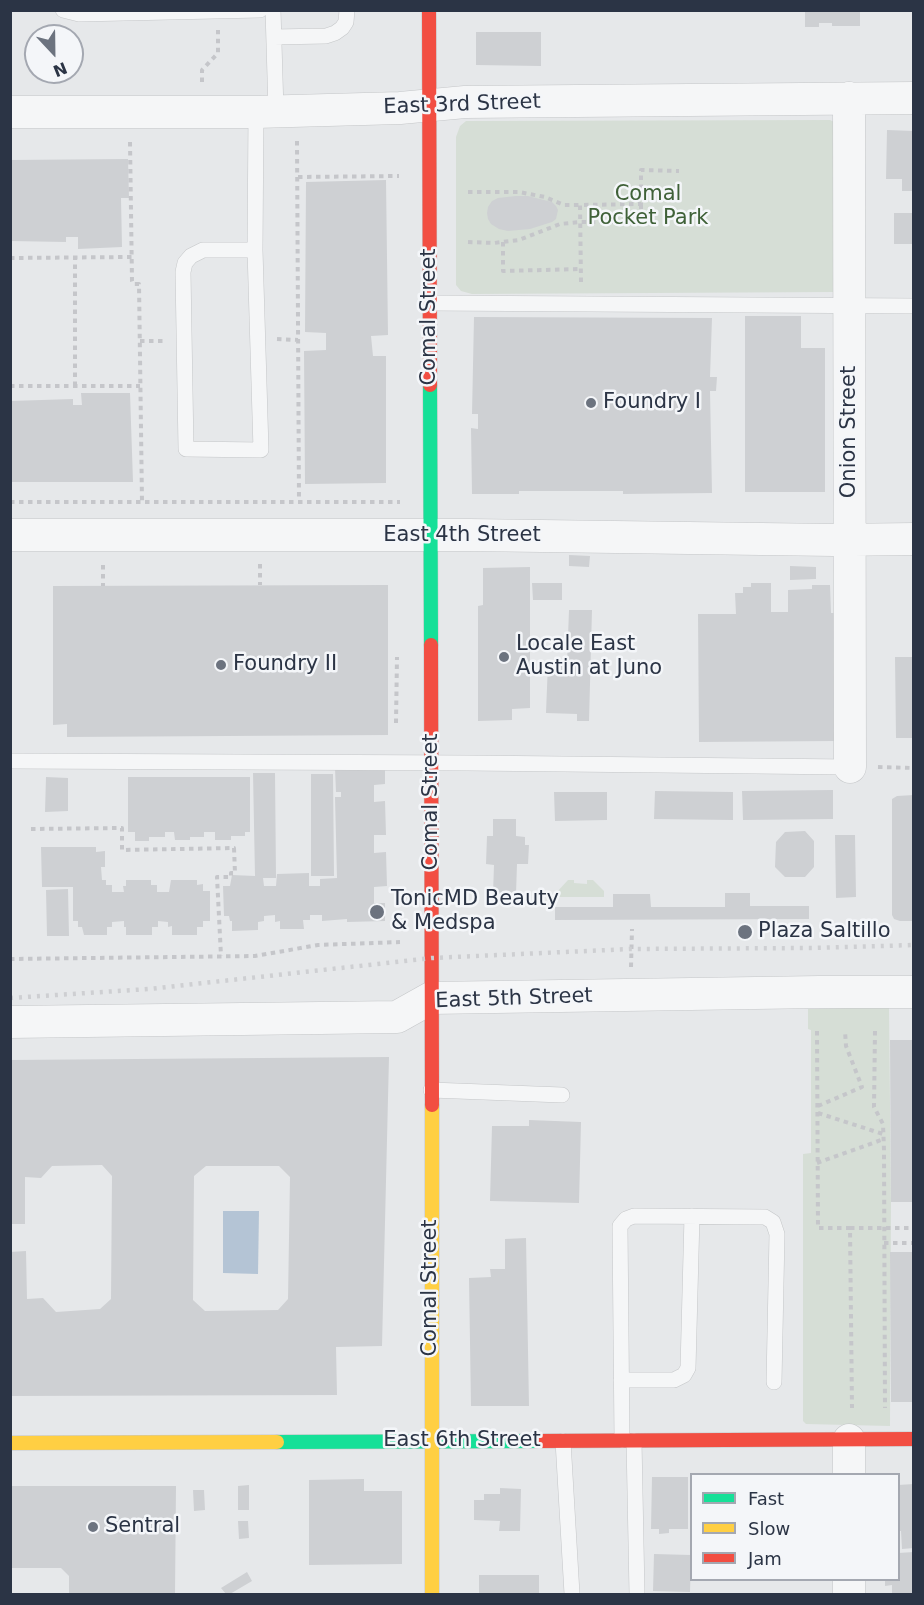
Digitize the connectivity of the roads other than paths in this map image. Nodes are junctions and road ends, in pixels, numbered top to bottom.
1 (63, 10) edge
2 (260, 10) edge
3 (273, 10) edge
4 (347, 10) edge
5 (429, 10) edge
6 (219, 11) edge
7 (274, 37) junction
8 (849, 98) junction
9 (914, 98) edge
10 (429, 104) junction
11 (266, 111) junction
12 (10, 112) edge
13 (255, 250) junction
14 (429, 303) junction
15 (850, 306) junction
16 (914, 306) edge
17 (10, 535) edge
18 (432, 535) junction
19 (914, 539) edge
20 (850, 540) junction
21 (10, 761) edge
22 (432, 763) junction
23 (850, 767) joint
24 (914, 992) edge
25 (431, 998) junction
26 (10, 1022) edge
27 (431, 1090) junction
28 (562, 1095) dead end
29 (692, 1216) junction
30 (621, 1380) junction
31 (774, 1382) dead end
32 (914, 1439) edge
33 (628, 1440) junction
34 (849, 1440) junction
35 (563, 1441) junction
36 (432, 1442) junction
37 (10, 1443) edge
38 (849, 1473) edge
39 (432, 1594) edge
40 (572, 1594) edge
41 (637, 1594) edge

1 - 6 lane
2 - 6 lane
3 - 7 lane
4 - 7 lane
5 - 10 street, Comal Street
7 - 11 lane
8 - 9 street, East 3rd Street
8 - 10 street, East 3rd Street
8 - 15 street, Onion Street
10 - 11 street, East 3rd Street
10 - 14 street, Comal Street
11 - 12 street, East 3rd Street
11 - 13 lane
13 - 13 lane
14 - 15 lane
14 - 18 street, Comal Street
15 - 16 lane
15 - 20 street, Onion Street
17 - 18 street, East 4th Street
18 - 20 street, East 4th Street
18 - 22 street, Comal Street
19 - 20 street, East 4th Street
20 - 23 street, Onion Street
21 - 22 lane
22 - 23 lane
22 - 25 street, Comal Street
24 - 25 street, East 5th Street
25 - 26 street, East 5th Street
25 - 27 street, Comal Street
27 - 28 lane
27 - 36 street, Comal Street
29 - 30 lane
29 - 30 lane
29 - 31 lane
30 - 33 lane
32 - 34 street, East 6th Street
33 - 34 street, East 6th Street
33 - 35 street, East 6th Street
33 - 41 lane
34 - 38 street
35 - 36 street, East 6th Street
35 - 40 lane
36 - 37 street, East 6th Street
36 - 39 street, Comal Street

